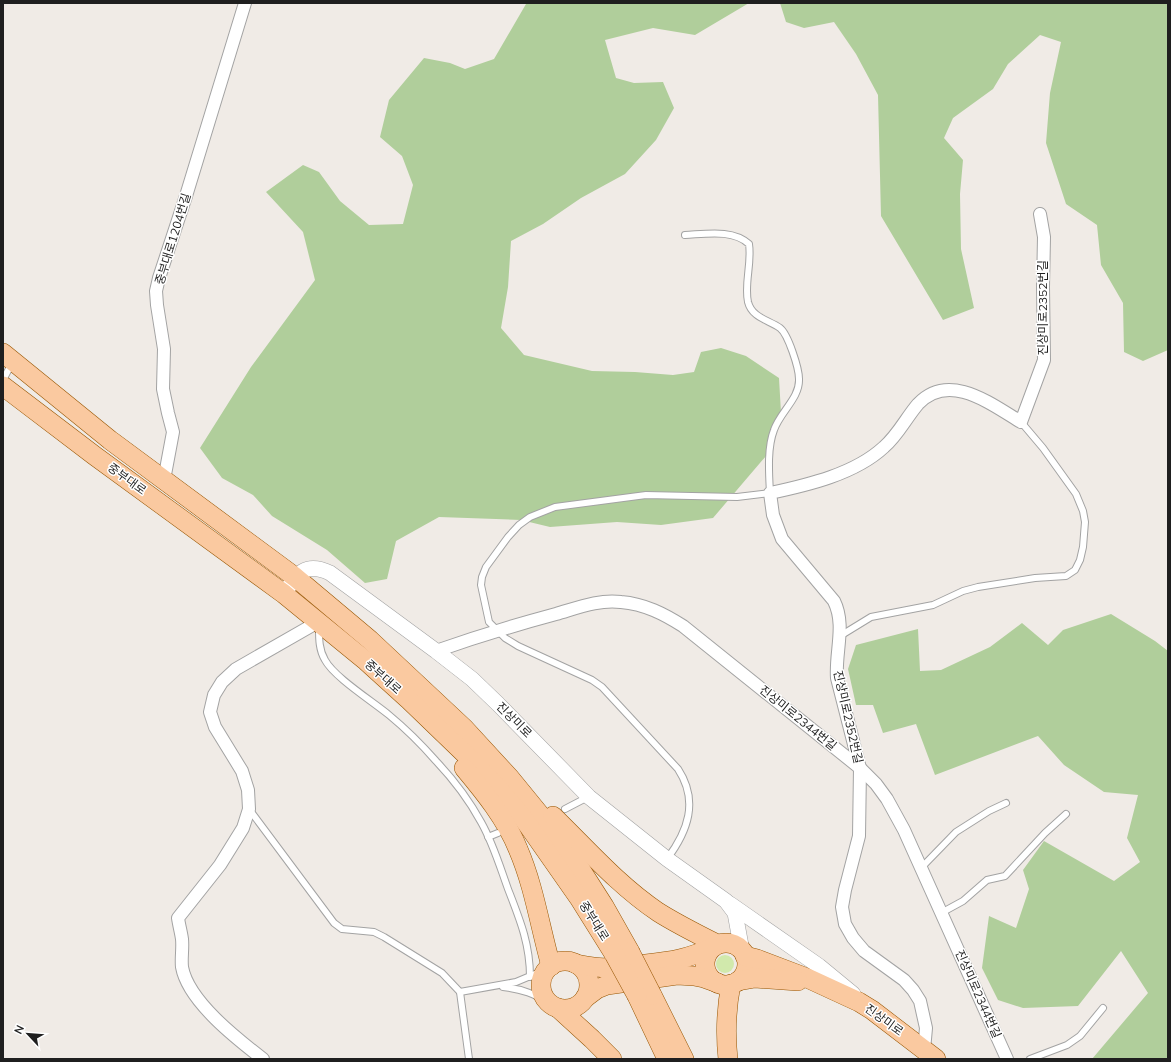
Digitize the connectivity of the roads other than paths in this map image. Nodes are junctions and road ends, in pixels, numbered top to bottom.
1 (245, 3) edge
2 (1040, 214) dead end
3 (685, 235) dead end
4 (8, 357) edge
5 (3, 380) edge
6 (3, 386) edge
7 (1021, 422) junction
8 (164, 480) junction
9 (770, 493) junction
10 (295, 577) junction
11 (284, 594) junction
12 (318, 622) junction
13 (497, 630) junction
14 (840, 636) junction
15 (436, 651) junction
16 (409, 700) junction
17 (464, 728) junction
18 (860, 768) junction
19 (589, 797) junction
20 (1006, 803) dead end
21 (250, 809) junction
22 (565, 809) dead end
23 (1066, 814) dead end
24 (498, 833) dead end
25 (488, 837) junction
26 (667, 859) junction
27 (921, 868) junction
28 (726, 901) junction
29 (735, 913) junction
30 (941, 913) junction
31 (718, 945) junction
32 (622, 953) junction
33 (743, 953) junction
34 (576, 964) junction
35 (543, 971) junction
36 (729, 982) junction
37 (496, 986) junction
38 (828, 987) junction
39 (460, 992) junction
40 (645, 995) junction
41 (585, 998) junction
42 (554, 1006) junction
43 (1103, 1008) dead end
44 (872, 1010) junction
45 (930, 1055) edge
46 (264, 1059) edge
47 (469, 1059) edge
48 (612, 1059) edge
49 (667, 1059) edge
50 (684, 1059) edge
51 (728, 1059) edge
52 (1006, 1059) edge
53 (1030, 1059) edge

1 - 8 street, 중부대로1204번길
2 - 7 street, 진상미로2352번길
3 - 9 lane
4 - 5 lane
4 - 8 main road, 중부대로
6 - 11 main road, 중부대로
7 - 9 street
7 - 14 lane
8 - 10 main road, 중부대로
9 - 13 lane
9 - 14 street, 진상미로2352번길
10 - 11 street, 진상미로
10 - 15 street, 진상미로
10 - 17 main road, 중부대로
11 - 12 main road, 중부대로
12 - 16 main road, 중부대로
12 - 21 street
12 - 25 lane
13 - 15 street, 진상미로2344번길
13 - 18 street, 진상미로2344번길
13 - 26 lane
14 - 18 street, 진상미로2352번길
15 - 19 street, 진상미로
16 - 32 main road, 중부대로
16 - 35 main road
17 - 31 main road
17 - 32 main road, 중부대로
18 - 27 street, 진상미로2344번길
18 - 45 street, 진상미로2352번길
19 - 22 lane
19 - 26 street, 진상미로
20 - 27 lane
21 - 39 lane
21 - 46 street
23 - 30 lane
24 - 25 lane
25 - 35 lane
26 - 28 street, 진상미로
27 - 30 street, 진상미로2344번길
28 - 29 street, 진상미로
28 - 44 street
29 - 31 street
29 - 33 street
30 - 52 street, 진상미로2344번길
31 - 33 main road
31 - 34 main road
31 - 36 main road
32 - 40 main road, bridge
33 - 36 main road
33 - 38 main road
34 - 35 main road
34 - 41 main road
35 - 37 lane
35 - 42 main road
36 - 38 main road
36 - 41 main road
36 - 51 main road
37 - 39 lane
37 - 42 lane
38 - 44 main road, 진상미로
39 - 47 lane
40 - 49 main road
40 - 50 main road
41 - 42 main road
42 - 48 main road
43 - 53 lane
44 - 45 main road, 진상미로

